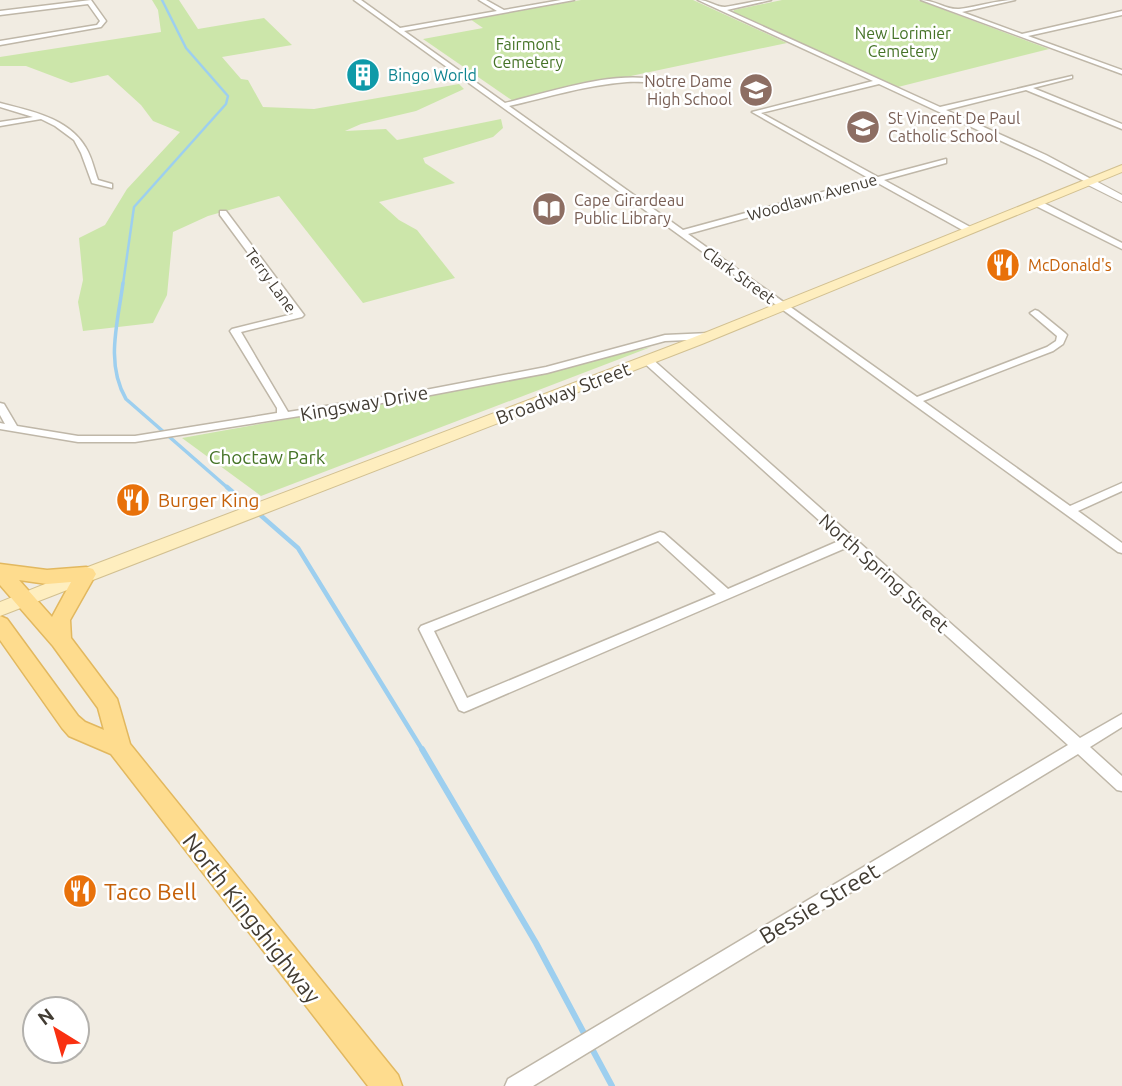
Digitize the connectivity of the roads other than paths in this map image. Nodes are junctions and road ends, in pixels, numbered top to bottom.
1 (482, 0) edge
2 (571, 0) edge
3 (701, 0) edge
4 (768, 0) edge
5 (924, 0) edge
6 (1012, 0) edge
7 (89, 1) edge
8 (361, 1) edge
9 (721, 9) junction
10 (503, 12) junction
11 (955, 12) junction
12 (0, 13) edge
13 (1122, 13) edge
14 (398, 30) junction
15 (1021, 36) junction
16 (0, 43) edge
17 (1122, 64) edge
18 (1109, 67) junction
19 (1122, 72) edge
20 (1070, 77) dead end
21 (657, 81) dead end
22 (880, 82) junction
23 (1027, 88) junction
24 (0, 105) edge
25 (503, 105) junction
26 (940, 109) junction
27 (19, 110) junction
28 (43, 118) junction
29 (12, 121) junction
30 (0, 124) edge
31 (1122, 127) edge
32 (943, 161) dead end
33 (1122, 168) edge
34 (879, 178) junction
35 (1088, 181) junction
36 (108, 187) dead end
37 (1122, 199) edge
38 (1037, 203) junction
39 (223, 213) dead end
40 (970, 230) junction
41 (681, 233) junction
42 (1122, 246) edge
43 (784, 307) junction
44 (1035, 313) dead end
45 (710, 335) junction
46 (647, 360) junction
47 (915, 401) junction
48 (0, 406) edge
49 (283, 416) junction
50 (0, 426) edge
51 (14, 429) junction
52 (196, 430) joint
53 (1122, 487) edge
54 (1071, 510) junction
55 (848, 542) junction
56 (1122, 549) edge
57 (0, 571) edge
58 (86, 574) junction
59 (726, 595) junction
60 (23, 599) junction
61 (0, 609) edge
62 (0, 624) edge
63 (60, 640) junction
64 (1122, 720) edge
65 (1078, 745) junction
66 (118, 747) junction
67 (1122, 785) edge
68 (387, 1086) edge
69 (515, 1086) edge

1 - 10 street
2 - 10 street
3 - 9 street
4 - 9 street
5 - 11 street
6 - 11 street
7 - 12 street
7 - 16 street
8 - 14 street, Clark Street
9 - 22 street
10 - 14 street
11 - 15 street
13 - 15 street
14 - 25 street, Clark Street
15 - 18 street
17 - 18 street
18 - 19 street
20 - 23 street
21 - 25 street
22 - 26 street
22 - 34 street
23 - 26 street
23 - 31 street
24 - 27 street
25 - 41 street, Clark Street
26 - 35 street
27 - 28 street
27 - 29 street
28 - 29 street
28 - 36 street
29 - 30 street
32 - 34 street, Woodlawn Avenue
33 - 35 main road, Broadway Street
34 - 40 street
34 - 41 street, Woodlawn Avenue
35 - 37 street
35 - 38 main road, Broadway Street
38 - 40 main road, Broadway Street
38 - 42 street
39 - 49 street, Terry Lane
40 - 43 main road, Broadway Street
41 - 43 street, Clark Street
43 - 45 main road, Broadway Street
43 - 47 street, Clark Street
44 - 47 street
45 - 46 main road, Broadway Street
45 - 49 street, Kingsway Drive
46 - 55 street, North Spring Street
46 - 58 main road, Broadway Street
47 - 54 street, Clark Street
48 - 51 street
49 - 52 street, Kingsway Drive
50 - 51 street, Kingsway Drive
51 - 52 street, Kingsway Drive
53 - 54 street
54 - 56 street, Clark Street
55 - 59 street
55 - 65 street, North Spring Street
57 - 58 main road
57 - 60 main road, North Kingshighway
58 - 60 main road, Broadway Street
58 - 63 main road
59 - 59 street
60 - 61 main road, Broadway Street
60 - 63 main road, North Kingshighway
62 - 66 main road, North Kingshighway
63 - 66 main road, North Kingshighway
64 - 65 street, Bessie Street
65 - 67 street, North Spring Street
65 - 69 street, Bessie Street
66 - 68 main road, North Kingshighway

